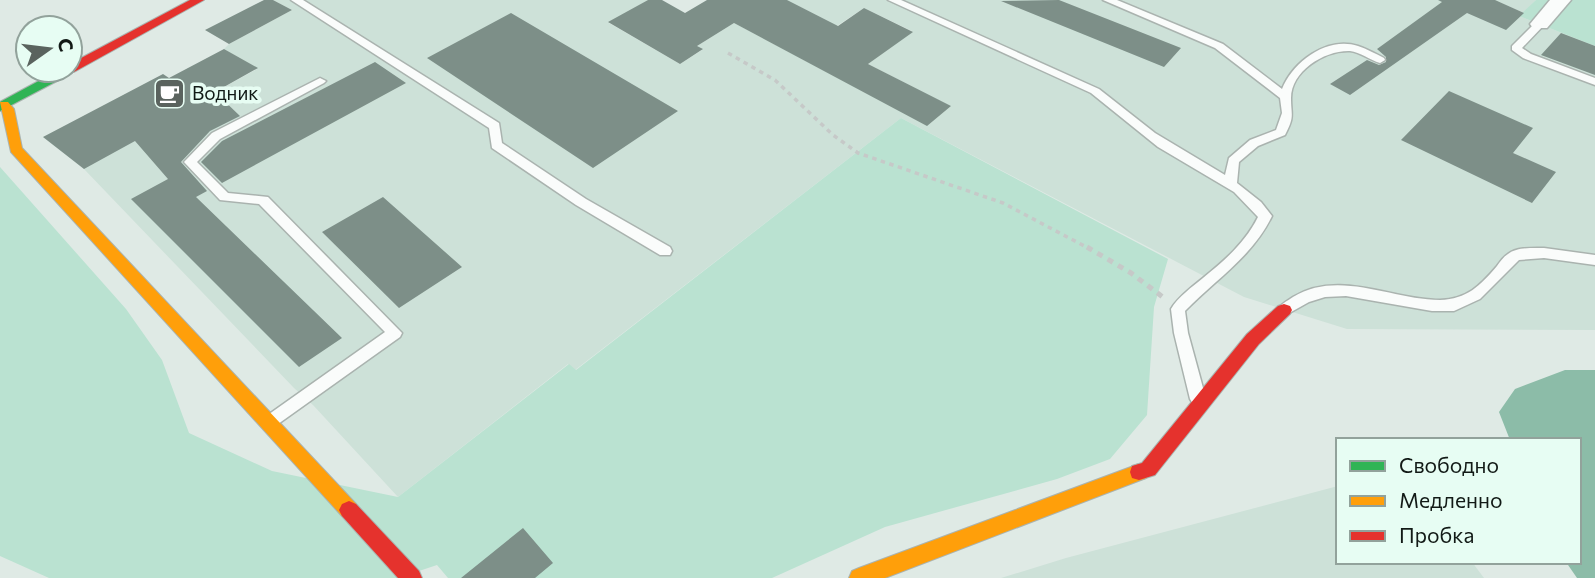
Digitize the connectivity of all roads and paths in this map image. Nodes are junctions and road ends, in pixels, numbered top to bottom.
1 (198, 0) edge
2 (296, 0) edge
3 (893, 0) edge
4 (1108, 0) edge
5 (1561, 0) edge
6 (1540, 24) joint
7 (728, 53) dead end
8 (1380, 60) dead end
9 (84, 61) edge
10 (320, 81) dead end
11 (1595, 82) edge
12 (42, 84) edge
13 (1285, 97) junction
14 (2, 106) edge
15 (1231, 183) junction
16 (665, 251) dead end
17 (1595, 260) edge
18 (1178, 309) junction
19 (1284, 310) joint
20 (1199, 406) junction
21 (270, 423) junction
22 (412, 578) edge
23 (859, 578) edge

1 - 9 street
2 - 16 lane
3 - 15 lane
4 - 13 lane
5 - 6 street
6 - 11 lane
7 - 18 path
8 - 13 lane
10 - 21 lane
12 - 14 street
13 - 15 lane
14 - 21 street
15 - 18 lane
17 - 19 lane
18 - 20 lane
19 - 20 street
20 - 23 street
21 - 22 street

